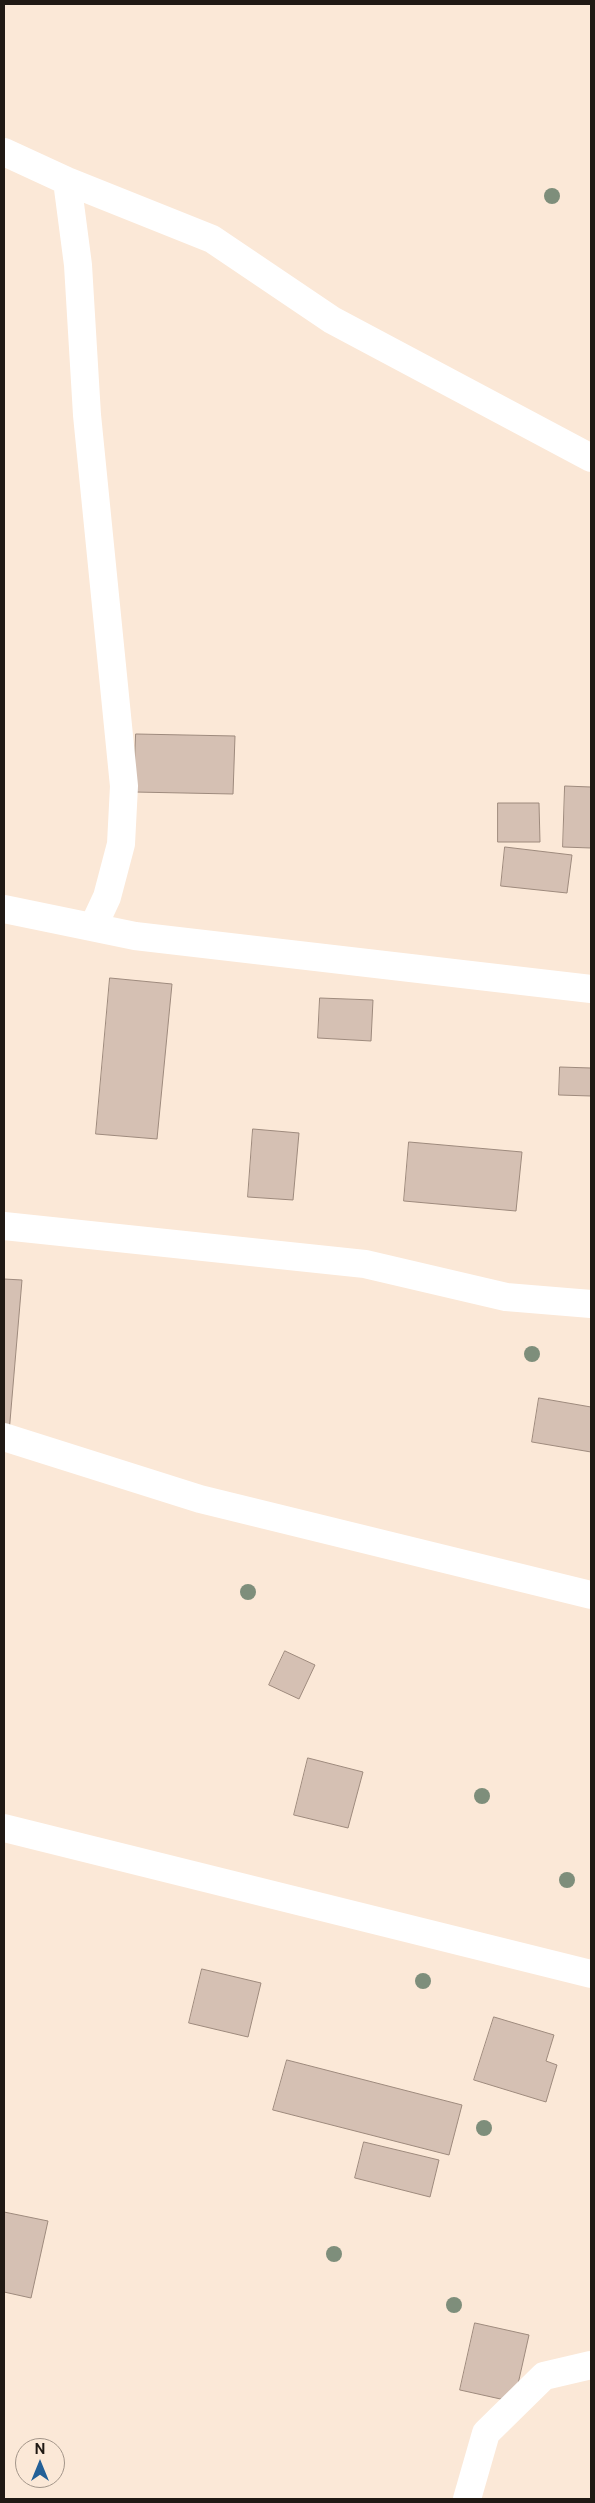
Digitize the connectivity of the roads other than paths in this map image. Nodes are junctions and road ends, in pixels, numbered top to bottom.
1 (4, 152) edge
2 (67, 181) junction
3 (591, 458) edge
4 (4, 909) edge
5 (93, 927) junction
6 (591, 989) edge
7 (4, 1226) edge
8 (591, 1304) edge
9 (4, 1437) edge
10 (591, 1595) edge
11 (4, 1828) edge
12 (591, 1974) edge
13 (591, 2365) edge
14 (468, 2499) edge

1 - 2 street
2 - 3 street
2 - 5 street
4 - 5 street
5 - 6 street
7 - 8 street
9 - 10 street
11 - 12 street
13 - 14 street

